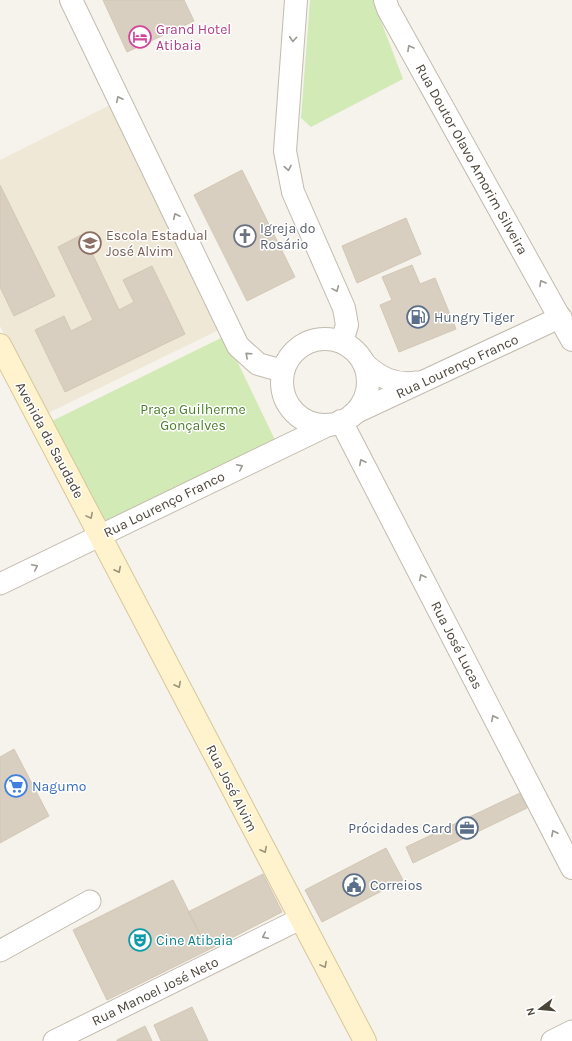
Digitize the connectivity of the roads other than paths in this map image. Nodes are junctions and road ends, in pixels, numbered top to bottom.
1 (71, 0) edge
2 (296, 0) edge
3 (385, 0) edge
4 (561, 317) junction
5 (572, 340) edge
6 (342, 342) junction
7 (0, 345) edge
8 (363, 362) junction
9 (283, 371) junction
10 (424, 381) junction
11 (341, 420) junction
12 (100, 535) junction
13 (0, 584) edge
14 (572, 868) edge
15 (90, 901) dead end
16 (300, 919) junction
17 (0, 951) edge
18 (572, 1031) edge
19 (54, 1041) edge
20 (365, 1041) edge
21 (552, 1041) edge

9 -> 1 street
2 -> 6 street
4 -> 3 street, Rua Doutor Olavo Amorim Silveira
4 - 5 street, Rua Doutor Olavo Amorim Silveira
4 - 10 street, Rua Lourenço Franco
6 - 8 street
6 - 9 street
7 -> 12 main road, Avenida da Saudade
8 - 10 street
8 - 11 street
9 - 11 street
10 - 11 street, Rua Lourenço Franco
12 -> 11 street, Rua Lourenço Franco
14 -> 11 street, Rua José Lucas
13 -> 12 street, Rua Lourenço Franco
12 -> 16 main road, Rua José Alvim
15 - 17 street
16 -> 19 street, Rua Manoel José Neto
16 -> 20 main road, Rua José Alvim
18 - 21 street

